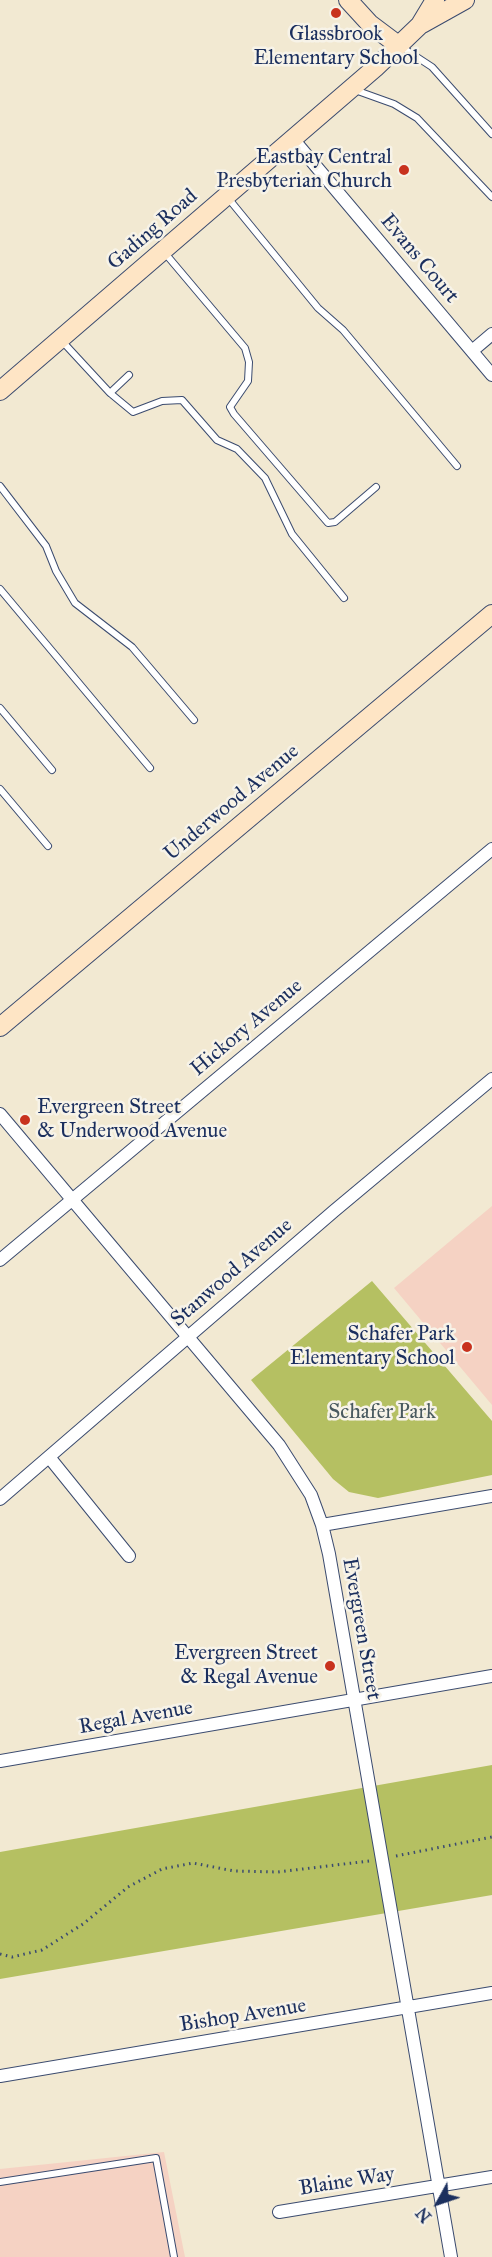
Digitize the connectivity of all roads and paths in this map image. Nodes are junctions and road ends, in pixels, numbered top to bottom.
1 (348, 0) edge
2 (435, 0) edge
3 (465, 0) edge
4 (420, 25) junction
5 (398, 45) junction
6 (352, 89) junction
7 (492, 134) edge
8 (293, 139) junction
9 (226, 196) junction
10 (492, 197) edge
11 (164, 252) junction
12 (492, 334) edge
13 (61, 339) junction
14 (472, 351) junction
15 (129, 375) dead end
16 (492, 375) edge
17 (0, 391) edge
18 (110, 393) junction
19 (458, 466) dead end
20 (0, 486) edge
21 (376, 488) dead end
22 (0, 589) edge
23 (344, 598) dead end
24 (492, 614) edge
25 (0, 708) edge
26 (194, 720) dead end
27 (150, 768) dead end
28 (52, 770) dead end
29 (0, 789) edge
30 (48, 846) dead end
31 (492, 849) edge
32 (0, 1028) edge
33 (492, 1079) edge
34 (0, 1114) edge
35 (73, 1200) junction
36 (0, 1260) edge
37 (189, 1337) junction
38 (49, 1457) junction
39 (492, 1496) edge
40 (0, 1499) edge
41 (322, 1525) junction
42 (129, 1556) dead end
43 (492, 1676) edge
44 (354, 1700) junction
45 (0, 1761) edge
46 (492, 1837) edge
47 (382, 1858) junction
48 (0, 1954) edge
49 (492, 1994) edge
50 (408, 2008) junction
51 (0, 2076) edge
52 (492, 2177) edge
53 (0, 2182) edge
54 (439, 2187) junction
55 (279, 2212) dead end
56 (174, 2257) edge
57 (451, 2257) edge

1 - 5 street
2 - 4 street, Gading Road
3 - 4 street
4 - 5 street, Gading Road
5 - 6 street, Gading Road
5 - 7 lane
6 - 8 street, Gading Road
6 - 10 lane
8 - 9 street, Gading Road
8 - 14 street, Evans Court
9 - 11 street, Gading Road
9 - 19 lane
11 - 13 street, Gading Road
11 - 21 lane
12 - 14 street
13 - 17 street, Gading Road
13 - 18 lane
14 - 16 street, Evans Court
15 - 18 lane
18 - 23 lane
20 - 26 lane
22 - 27 lane
24 - 32 street, Underwood Avenue
25 - 28 lane
29 - 30 lane
31 - 35 street, Hickory Avenue
33 - 37 street, Stanwood Avenue
34 - 35 street, Evergreen Street
35 - 36 street, Hickory Avenue
35 - 37 street, Evergreen Street
37 - 38 street, Stanwood Avenue
37 - 41 street, Evergreen Street
38 - 40 street, Stanwood Avenue
38 - 42 street
39 - 41 street
41 - 44 street, Evergreen Street
43 - 44 street, Regal Avenue
44 - 45 street, Regal Avenue
44 - 47 street, Evergreen Street
46 - 47 path
47 - 48 path
47 - 50 street, Evergreen Street
49 - 50 street, Bishop Avenue
50 - 51 street, Bishop Avenue
50 - 54 street, Evergreen Street
52 - 54 street, Blaine Way
53 - 56 lane
54 - 55 street, Blaine Way
54 - 57 street, Evergreen Street

